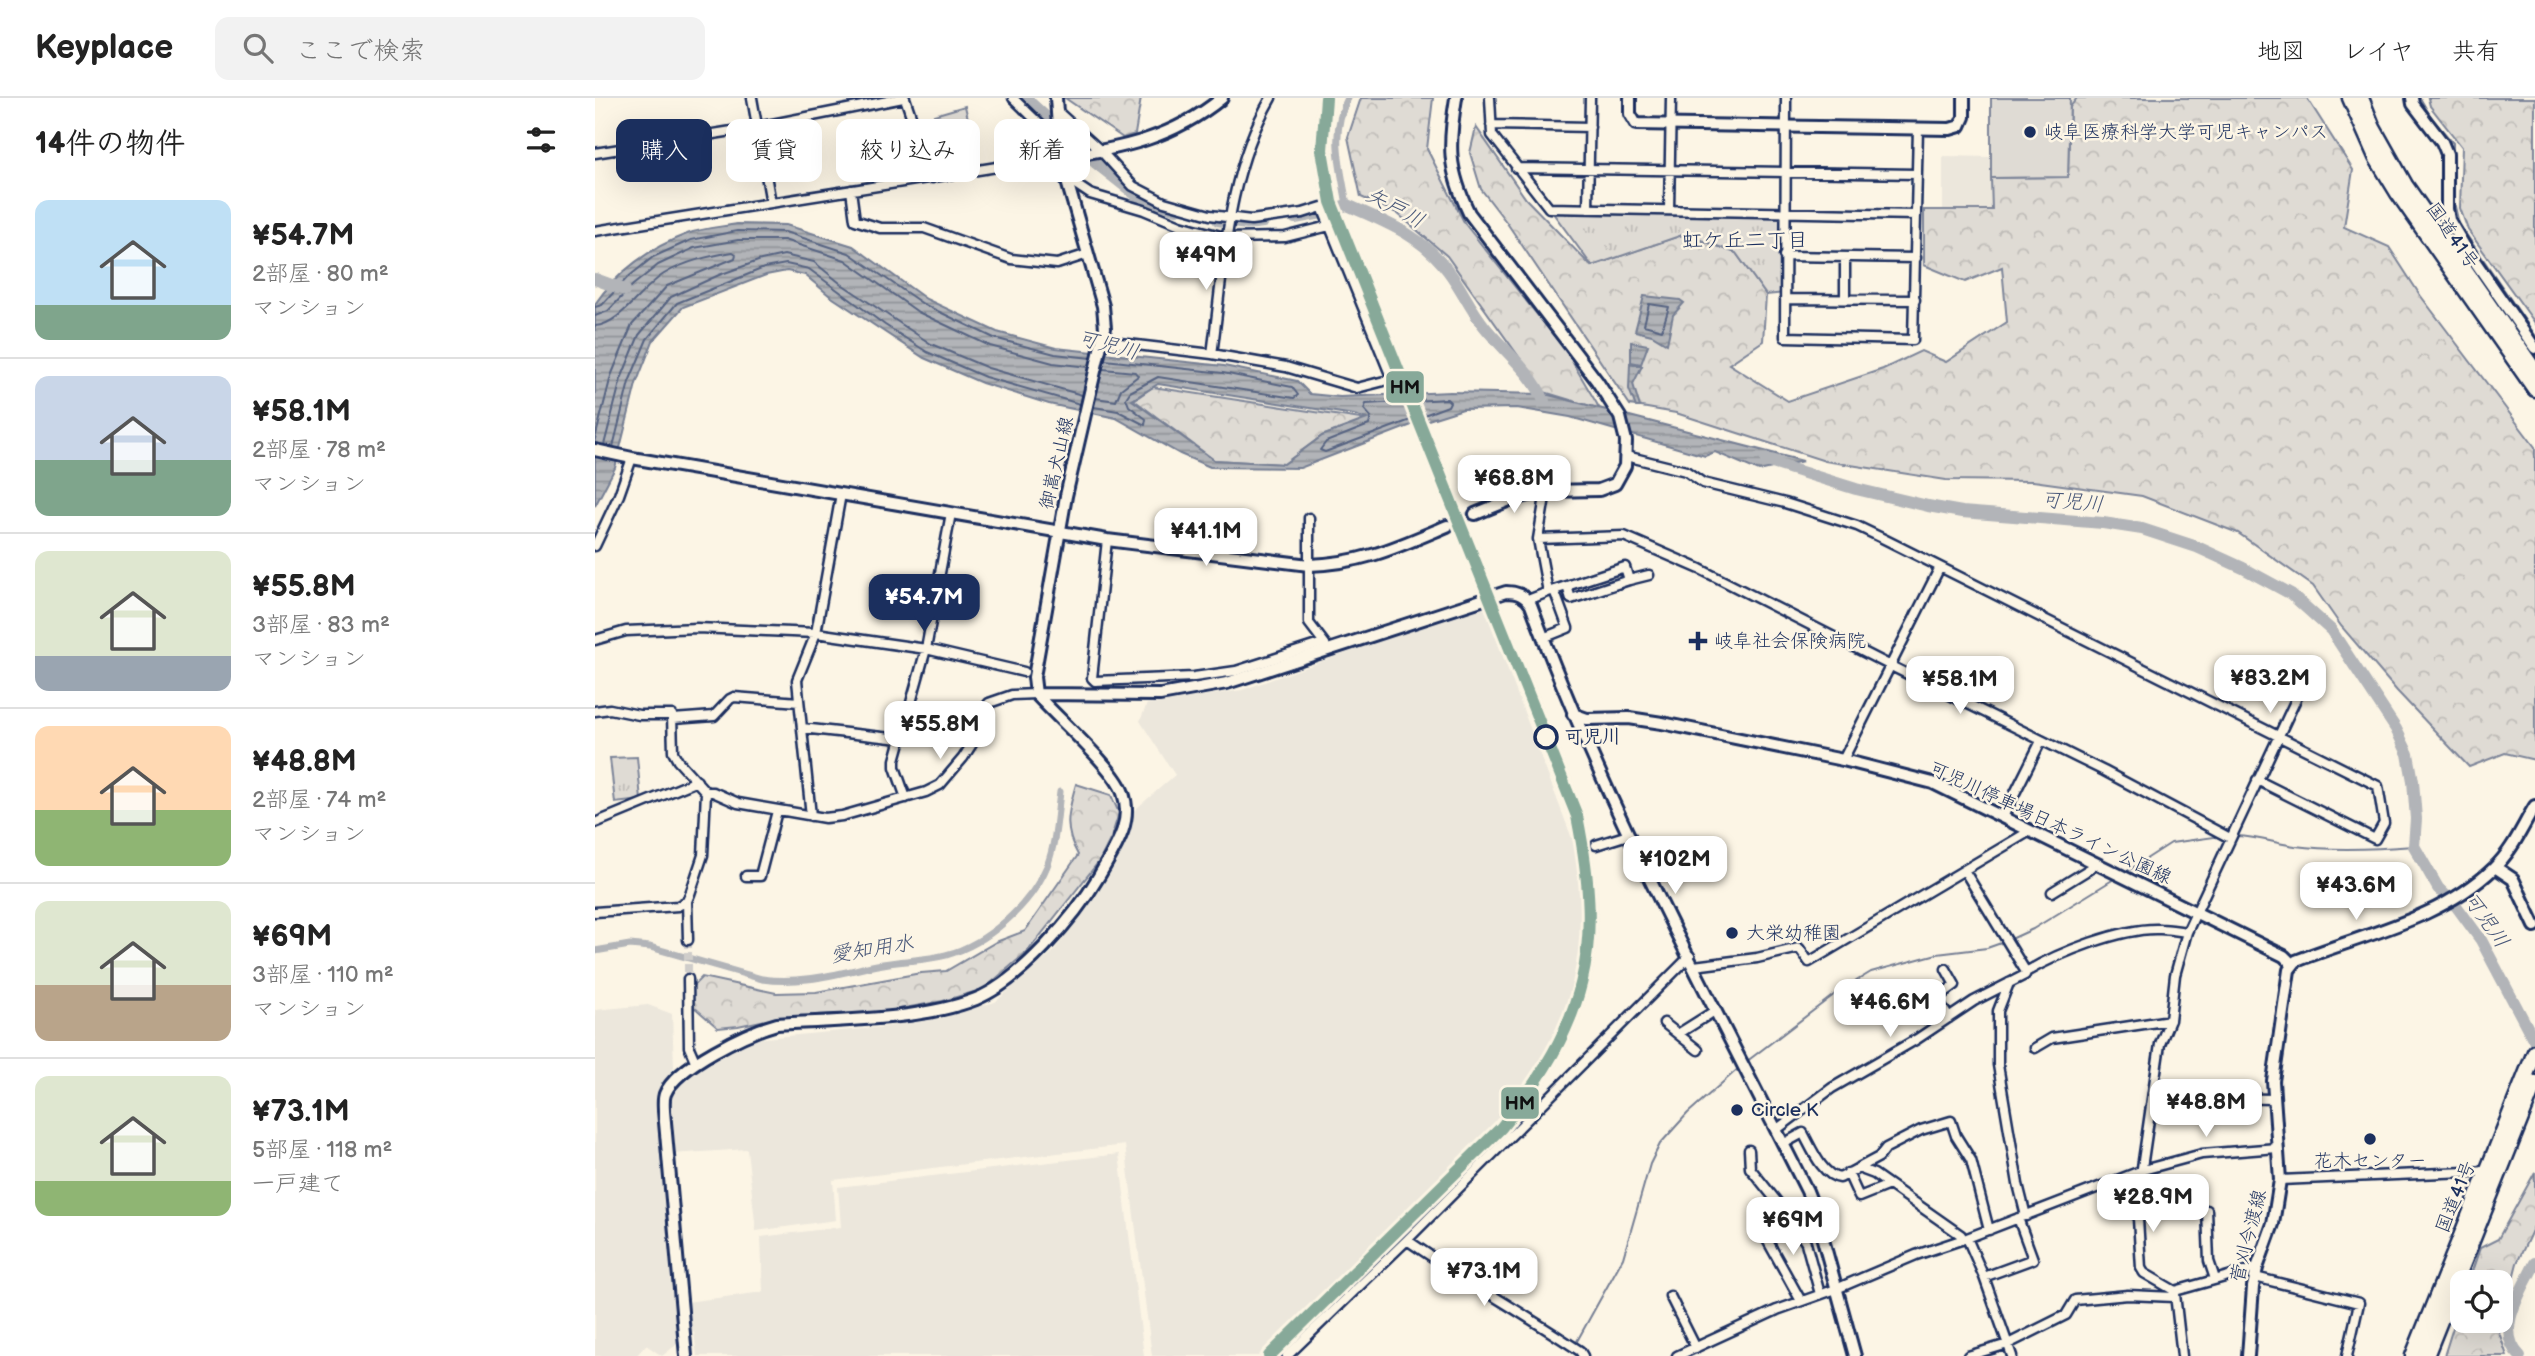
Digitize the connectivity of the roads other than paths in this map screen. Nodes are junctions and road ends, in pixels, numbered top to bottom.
1 (752, 98) edge
2 (904, 98) edge
3 (1013, 98) edge
4 (1056, 98) edge
5 (1223, 98) edge
6 (1271, 98) edge
7 (1456, 98) edge
8 (1490, 98) edge
9 (1590, 98) edge
10 (1630, 98) edge
11 (1671, 98) edge
12 (1786, 98) edge
13 (1964, 98) edge
14 (2350, 98) edge
15 (2361, 98) edge
16 (2412, 98) edge
17 (1057, 111) junction
18 (756, 119) edge
19 (798, 119) edge
20 (911, 119) edge
21 (1035, 119) edge
22 (1058, 119) edge
23 (1670, 124) junction
24 (1491, 125) junction
25 (1786, 126) junction
26 (1590, 127) junction
27 (1919, 128) junction
28 (726, 132) edge
29 (1101, 150) junction
30 (1090, 152) edge
31 (595, 153) edge
32 (1516, 167) junction
33 (1589, 168) junction
34 (1670, 169) junction
35 (1786, 171) junction
36 (1917, 174) junction
37 (767, 182) edge
38 (905, 182) edge
39 (1067, 182) edge
40 (1073, 182) edge
41 (851, 190) junction
42 (771, 203) junction
43 (1588, 209) junction
44 (1669, 210) junction
45 (1785, 212) junction
46 (1916, 215) junction
47 (1230, 217) junction
48 (1329, 226) junction
49 (595, 231) edge
50 (1228, 236) junction
51 (1088, 254) junction
52 (1784, 256) junction
53 (1845, 257) junction
54 (1916, 258) junction
55 (1785, 299) junction
56 (1845, 299) junction
57 (1915, 300) junction
58 (1103, 343) junction
59 (2535, 348) edge
60 (1212, 354) junction
61 (2535, 371) edge
62 (2535, 389) edge
63 (595, 450) edge
64 (1626, 456) junction
65 (632, 458) junction
66 (1546, 491) junction
67 (841, 494) junction
68 (951, 513) junction
69 (1475, 514) tunnel mouth
70 (1309, 518) dead end
71 (1447, 526) tunnel mouth
72 (1060, 531) junction
73 (1107, 540) junction
74 (1538, 540) junction
75 (595, 546) edge
76 (1309, 565) junction
77 (1940, 567) junction
78 (1649, 575) dead end
79 (1629, 580) junction
80 (1567, 586) junction
81 (1551, 591) junction
82 (1528, 600) junction
83 (816, 633) junction
84 (1543, 638) junction
85 (595, 640) edge
86 (1323, 643) junction
87 (1334, 648) junction
88 (926, 649) junction
89 (2312, 665) dead end
90 (1891, 666) junction
91 (1024, 672) dead end
92 (1036, 694) junction
93 (799, 702) junction
94 (595, 711) edge
95 (1573, 714) junction
96 (673, 719) junction
97 (1603, 720) junction
98 (802, 728) junction
99 (2278, 736) junction
100 (900, 739) junction
101 (2041, 741) junction
102 (1586, 744) junction
103 (1843, 760) junction
104 (2257, 780) junction
105 (697, 781) junction
106 (706, 792) junction
107 (905, 798) junction
108 (2535, 806) edge
109 (776, 811) junction
110 (811, 816) junction
111 (2003, 817) junction
112 (595, 823) edge
113 (2030, 831) junction
114 (1628, 835) junction
115 (2230, 838) junction
116 (1596, 845) dead end
117 (2094, 863) junction
118 (2495, 867) junction
119 (1964, 870) junction
120 (747, 876) dead end
121 (2052, 892) dead end
122 (687, 901) junction
123 (595, 912) edge
124 (2197, 912) junction
125 (2535, 926) edge
126 (2187, 932) junction
127 (688, 940) tunnel mouth
128 (1692, 961) junction
129 (2293, 965) junction
130 (1946, 969) dead end
131 (2027, 972) junction
132 (688, 979) tunnel mouth
133 (2009, 983) junction
134 (1716, 1010) junction
135 (1949, 1018) junction
136 (2170, 1020) junction
137 (1664, 1023) dead end
138 (1678, 1034) junction
139 (2035, 1048) dead end
140 (1698, 1050) dead end
141 (2535, 1052) edge
142 (697, 1063) junction
143 (2535, 1083) edge
144 (2216, 1098) dead end
145 (2274, 1099) junction
146 (2514, 1121) junction
147 (1776, 1130) junction
148 (1783, 1144) junction
149 (2277, 1148) junction
150 (1749, 1150) dead end
151 (1858, 1168) junction
152 (2143, 1170) junction
153 (2493, 1171) junction
154 (1848, 1173) junction
155 (2280, 1180) junction
156 (1889, 1185) junction
157 (2207, 1210) dead end
158 (2022, 1217) junction
159 (1760, 1227) dead end
160 (1989, 1230) junction
161 (1965, 1239) junction
162 (1407, 1240) junction
163 (2256, 1273) junction
164 (1985, 1277) junction
165 (2215, 1279) junction
166 (1836, 1289) junction
167 (1820, 1294) junction
168 (2175, 1294) junction
169 (1670, 1296) dead end
170 (1801, 1301) junction
171 (2008, 1344) junction
172 (1696, 1348) junction
173 (686, 1356) edge
174 (1287, 1356) edge
175 (1583, 1356) edge
176 (1677, 1356) edge
177 (1855, 1356) edge
178 (1968, 1356) edge
179 (2012, 1356) edge
180 (2182, 1356) edge
181 (2248, 1356) edge
182 (2347, 1356) edge
183 (2413, 1356) edge
184 (2426, 1356) edge

1 - 18 street
2 - 19 street
2 - 20 street
3 - 21 street
4 - 17 street, 御嵩犬山線
5 - 29 street
6 - 47 street
7 - 64 street
8 - 24 street
9 - 26 street
10 - 23 street
11 - 23 street
12 - 25 street
13 - 27 street
14 - 62 highway, 国道41号
15 - 61 highway, 国道41号
16 - 59 street
17 - 22 street, 御嵩犬山線
17 - 29 street
23 - 25 street
23 - 34 street
24 - 26 street
24 - 32 street
25 - 27 street
25 - 35 street
26 - 33 street
27 - 36 street
28 - 31 street
29 - 30 street
29 - 47 street
32 - 33 street
32 - 43 street
33 - 34 street
33 - 43 street
34 - 35 street
34 - 44 street
35 - 36 street
35 - 45 street
36 - 46 street
37 - 42 street
38 - 41 street
39 - 51 street, 御嵩犬山線
40 - 50 street
41 - 42 street
41 - 51 street
42 - 49 street
43 - 44 street
44 - 45 street
45 - 46 street
45 - 52 street
46 - 54 street
47 - 48 street
47 - 50 street
48 - 50 street
48 - 60 street
50 - 60 street
51 - 58 street, 御嵩犬山線
52 - 53 street
52 - 55 street
53 - 54 street
53 - 56 street
54 - 57 street
55 - 56 street
55 - 57 street
56 - 57 street
58 - 60 street
58 - 72 street, 御嵩犬山線
63 - 65 street, 御嵩犬山線
64 - 66 street
64 - 77 street
65 - 67 street, 御嵩犬山線
65 - 75 street
66 - 69 street
66 - 74 street
67 - 68 street, 御嵩犬山線
67 - 83 street
68 - 72 street, 御嵩犬山線
68 - 88 street
70 - 76 street
71 - 76 street
72 - 73 street
72 - 92 street
73 - 76 street
73 - 86 street
74 - 81 street
74 - 90 street
76 - 86 street
77 - 90 street
77 - 99 street
78 - 79 street
79 - 80 street
79 - 80 street
80 - 81 street
81 - 82 street
81 - 84 street
82 - 84 street
82 - 87 street
83 - 85 street
83 - 88 street
83 - 93 street
84 - 95 street
86 - 87 street
87 - 92 street
88 - 91 street
88 - 100 street
89 - 99 street
90 - 101 street
90 - 103 street
92 - 107 street
92 - 142 street
93 - 96 street
93 - 98 street
94 - 96 street
95 - 97 street, 可児川停車場日本ライン公園線
95 - 102 street
96 - 105 street
97 - 102 street
97 - 103 street, 可児川停車場日本ライン公園線
98 - 100 street
98 - 110 street
99 - 104 street
99 - 104 street
100 - 107 street
101 - 111 street
101 - 115 street
102 - 114 street
103 - 111 street, 可児川停車場日本ライン公園線
104 - 115 street
105 - 106 street
105 - 112 street
106 - 109 street
106 - 122 street
107 - 110 street
108 - 118 street
109 - 110 street
109 - 120 street
111 - 113 street, 可児川停車場日本ライン公園線
113 - 117 street, 可児川停車場日本ライン公園線
113 - 119 street
114 - 116 street
114 - 128 street
115 - 124 street
117 - 121 street
117 - 124 street, 可児川停車場日本ライン公園線
118 - 125 street
118 - 129 street
119 - 128 street
119 - 131 street
122 - 123 street
122 - 127 street
124 - 126 street
124 - 129 street, 可児川停車場日本ライン公園線
126 - 131 street
126 - 136 street
128 - 134 street
128 - 162 street
129 - 145 street, 菅刈今渡線
130 - 135 street
131 - 133 street
132 - 142 street
133 - 135 street
133 - 158 street
134 - 138 street
134 - 147 street
135 - 147 street
136 - 139 street
136 - 152 street
137 - 138 street
138 - 140 street
141 - 146 highway, 国道41号
142 - 173 street
143 - 146 highway, 国道41号
144 - 145 street
145 - 149 street, 菅刈今渡線
146 - 153 highway, 国道41号
147 - 148 street
148 - 154 street
148 - 166 street
149 - 152 street
149 - 155 street, 菅刈今渡線
150 - 167 street
151 - 154 street
151 - 156 street
151 - 160 street
152 - 158 street
152 - 168 street
153 - 155 street
153 - 183 highway, 国道41号
153 - 184 highway, 国道41号
154 - 156 street
155 - 163 street, 菅刈今渡線
156 - 161 street
157 - 165 street
158 - 160 street
158 - 164 street
159 - 170 street
160 - 161 street
161 - 164 street
161 - 166 street
162 - 174 street
162 - 175 street
163 - 165 street
163 - 181 street, 菅刈今渡線
163 - 182 street
164 - 171 street
165 - 168 street
166 - 167 street
166 - 177 street
167 - 170 street
168 - 171 street
168 - 180 street
169 - 172 street
170 - 172 street
171 - 178 street
171 - 179 street
172 - 176 street

